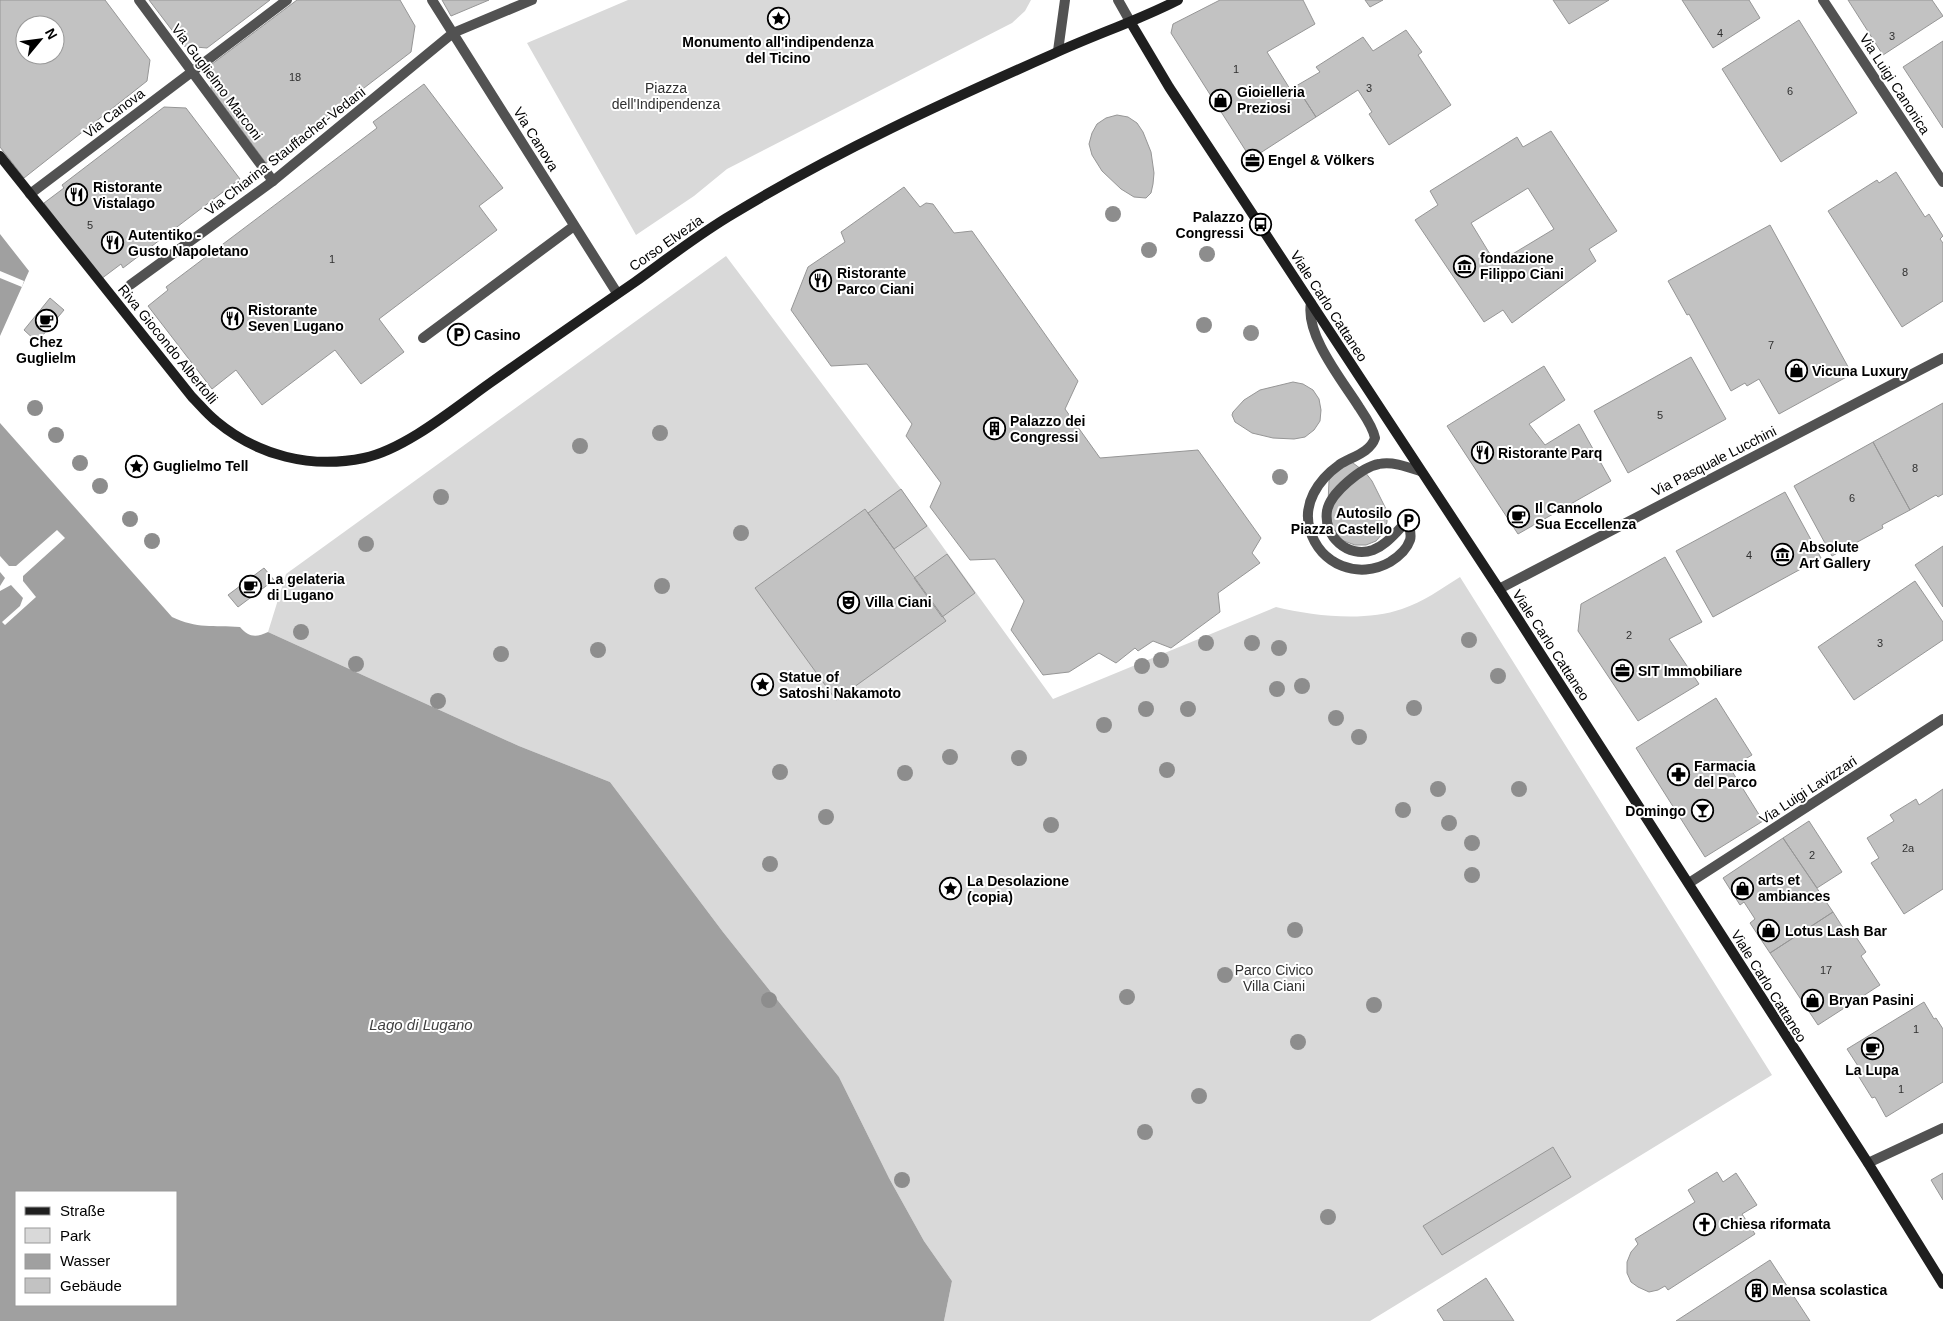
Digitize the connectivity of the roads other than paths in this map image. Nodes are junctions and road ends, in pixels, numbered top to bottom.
1 (139, 0) edge
2 (287, 0) edge
3 (432, 0) edge
4 (532, 0) edge
5 (1065, 0) edge
6 (1118, 0) edge
7 (1178, 0) edge
8 (1823, 0) edge
9 (1131, 23) junction
10 (453, 33) junction
11 (1058, 51) junction
12 (193, 71) junction
13 (0, 156) edge
14 (273, 181) junction
15 (1943, 182) edge
16 (30, 194) junction
17 (574, 226) junction
18 (130, 285) dead end
19 (617, 293) junction
20 (1311, 303) junction
21 (423, 338) dead end
22 (1943, 358) edge
23 (1420, 471) junction
24 (1499, 589) junction
25 (1943, 719) edge
26 (1689, 883) junction
27 (1943, 1128) edge
28 (1868, 1163) junction
29 (1943, 1284) edge

1 - 12 street, Via Guglielmo Marconi
2 - 12 street, Via Canova
3 - 10 street, Via Canova
4 - 10 street
5 - 11 street
6 - 9 street
7 - 9 main road
8 - 15 street, Via Luigi Canonica
9 - 11 main road
9 - 20 main road, Viale Carlo Cattaneo
10 - 14 street, Via Chiarina Stauffacher-Vedani
10 - 17 street, Via Canova
11 - 19 main road, Corso Elvezia
12 - 14 street, Via Guglielmo Marconi
12 - 16 street, Via Canova
13 - 16 main road, Riva Giocondo Albertolli
14 - 18 street, Via Chiarina Stauffacher-Vedani
16 - 19 main road, Riva Giocondo Albertolli
17 - 19 street, Via Canova
17 - 21 street
20 - 23 main road, Viale Carlo Cattaneo
20 - 23 street
22 - 24 street, Via Pasquale Lucchini
23 - 24 main road, Viale Carlo Cattaneo
24 - 26 main road, Viale Carlo Cattaneo
25 - 26 street, Via Luigi Lavizzari
26 - 28 main road, Viale Carlo Cattaneo
27 - 28 street
28 - 29 main road, Viale Carlo Cattaneo

